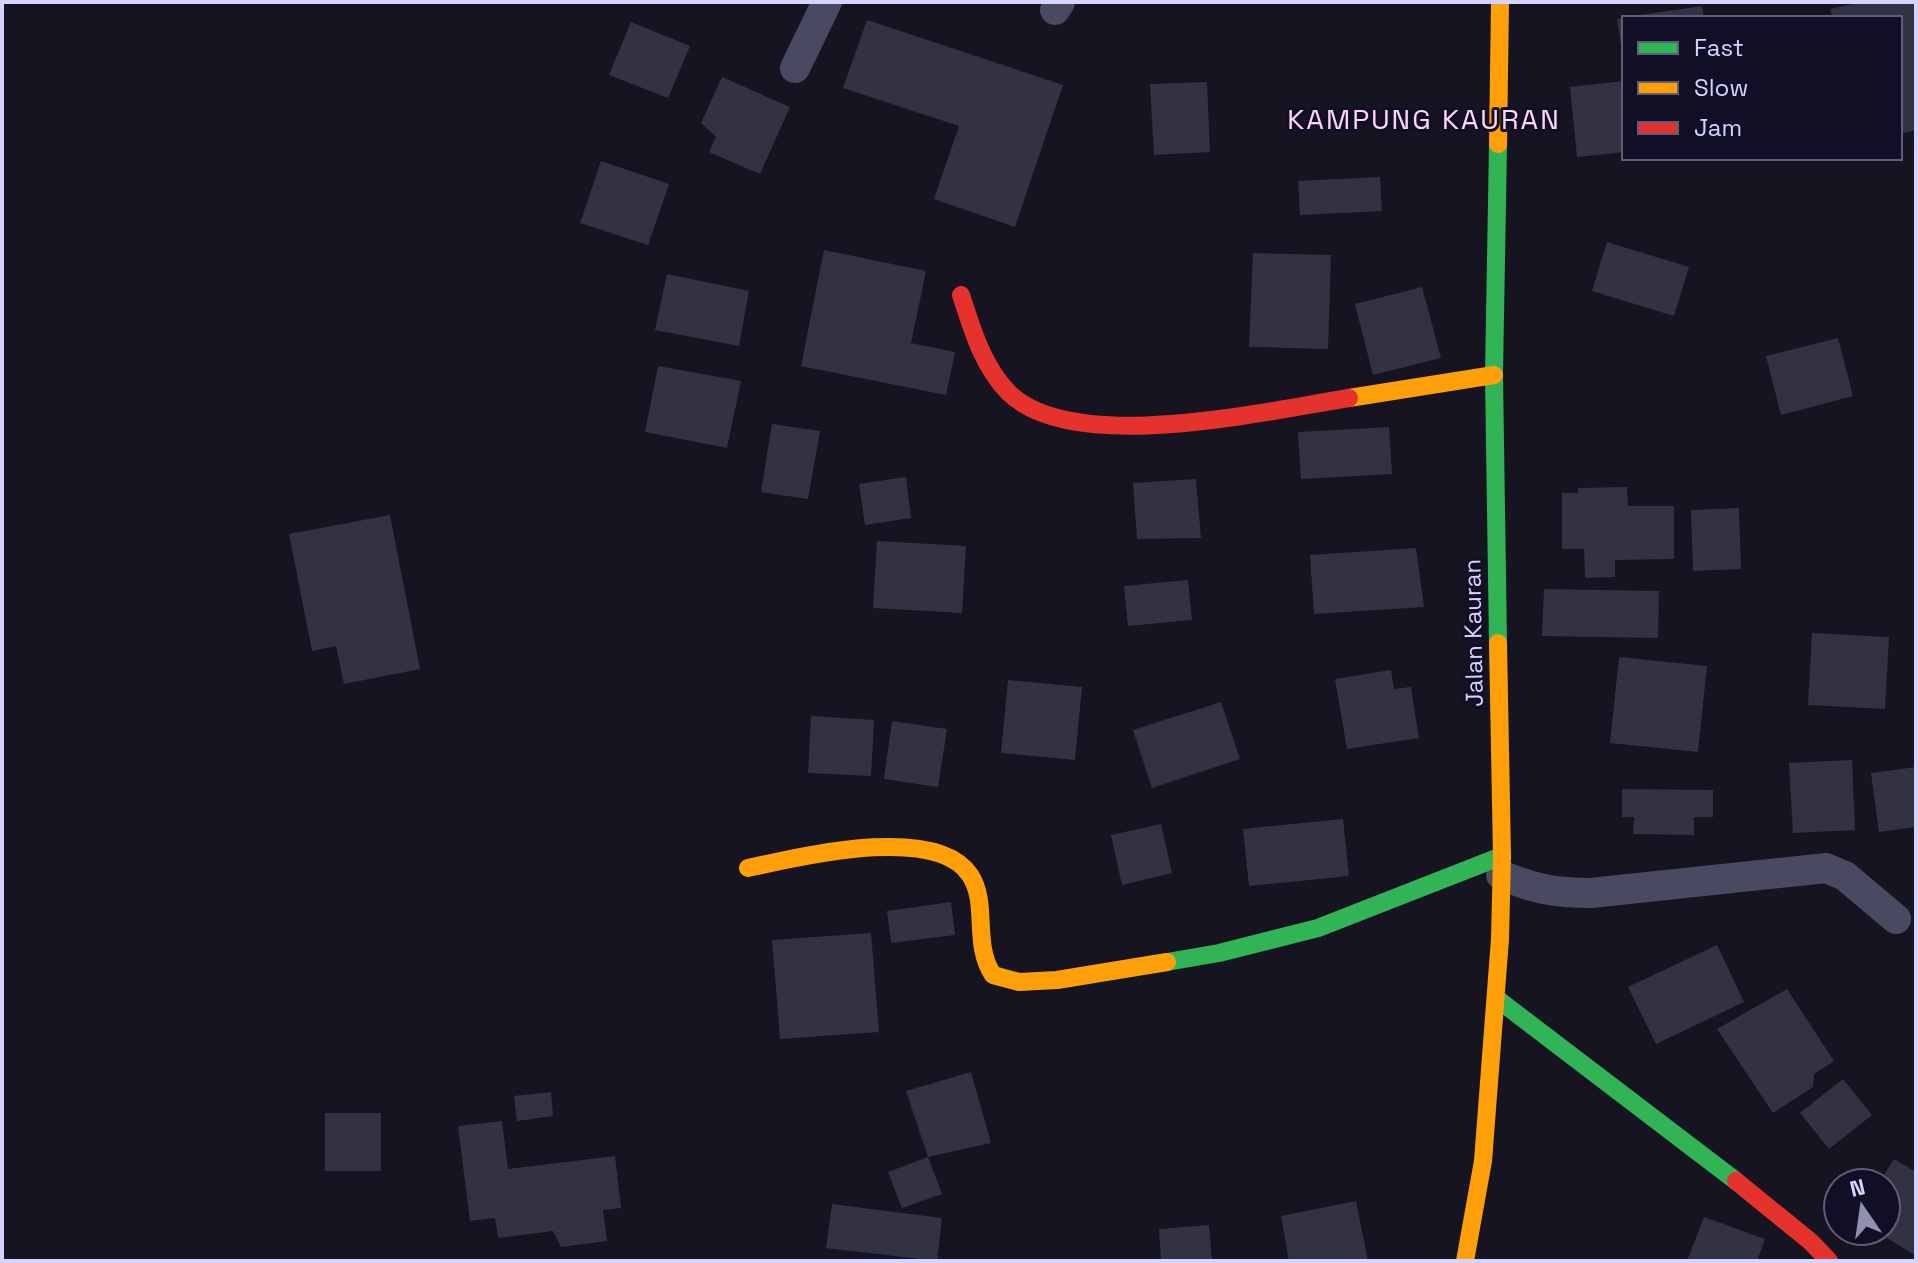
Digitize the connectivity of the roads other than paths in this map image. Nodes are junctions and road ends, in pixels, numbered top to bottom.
1 (827, 2) edge
2 (1500, 2) edge
3 (795, 68) dead end
4 (961, 295) dead end
5 (1494, 375) junction
6 (748, 868) dead end
7 (1501, 872) junction
8 (1896, 919) dead end
9 (1496, 998) junction
10 (1465, 1261) edge
11 (1829, 1261) edge

1 - 3 street
2 - 5 street, Jalan Kauran
4 - 5 street
5 - 7 street, Jalan Kauran
6 - 7 street
7 - 8 street
7 - 9 street, Jalan Kauran
9 - 10 street, Jalan Kauran
9 - 11 street

